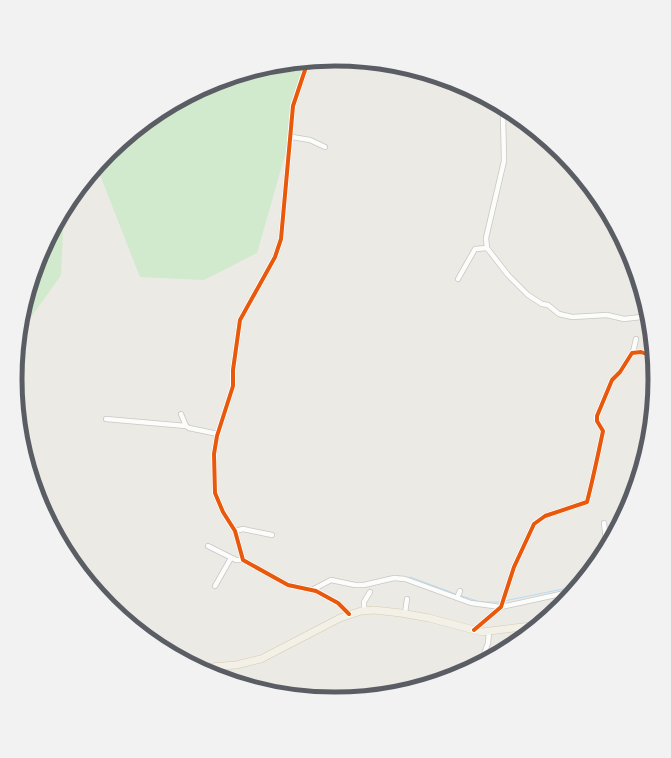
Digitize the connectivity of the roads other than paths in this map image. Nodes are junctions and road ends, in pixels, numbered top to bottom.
1 (306, 67) edge
2 (503, 114) edge
3 (292, 137) junction
4 (325, 147) dead end
5 (487, 248) junction
6 (458, 279) dead end
7 (643, 317) edge
8 (636, 339) dead end
9 (633, 352) junction
10 (648, 355) edge
11 (181, 414) dead end
12 (106, 419) dead end
13 (186, 426) junction
14 (218, 434) junction
15 (604, 523) dead end
16 (235, 531) junction
17 (272, 535) dead end
18 (605, 539) edge
19 (208, 546) dead end
20 (231, 558) junction
21 (243, 560) junction
22 (214, 586) dead end
23 (314, 591) junction
24 (370, 592) dead end
25 (565, 593) edge
26 (407, 598) dead end
27 (501, 605) junction
28 (364, 610) junction
29 (405, 613) junction
30 (349, 614) junction
31 (528, 627) edge
32 (474, 630) junction
33 (489, 632) junction
34 (484, 654) edge
35 (216, 669) edge

1 - 3 street
2 - 5 street
3 - 4 street
3 - 14 street
5 - 6 street
5 - 7 street
8 - 9 street
9 - 10 street
9 - 27 street
11 - 13 street
12 - 13 street
13 - 14 street
14 - 16 street
15 - 18 street
16 - 17 street
16 - 21 street
19 - 20 street
20 - 21 street
20 - 22 street
21 - 23 street
23 - 27 street
23 - 30 street
24 - 28 street
25 - 27 street
26 - 29 street
27 - 32 street
28 - 29 main road
28 - 30 main road
29 - 32 main road
30 - 35 main road
31 - 33 main road
32 - 33 main road
33 - 34 street

